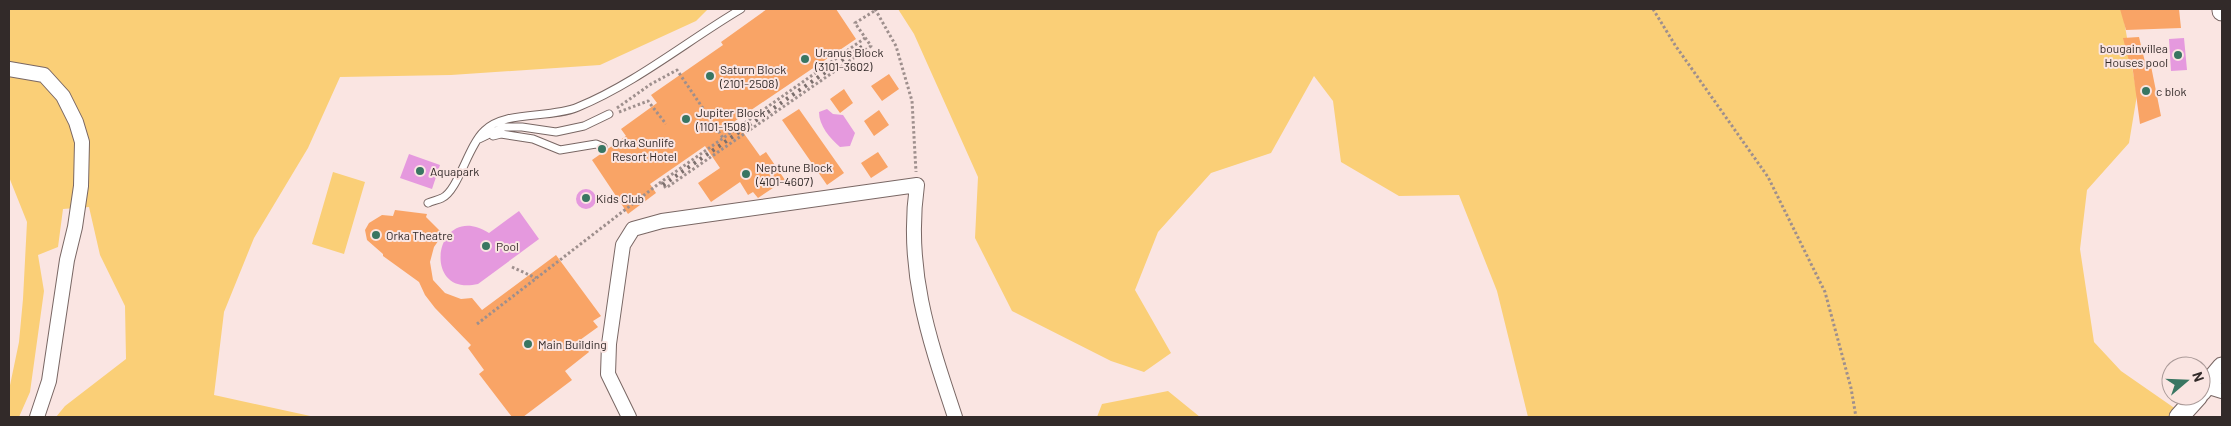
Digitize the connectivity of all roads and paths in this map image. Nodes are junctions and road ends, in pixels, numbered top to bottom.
1 (741, 9) edge
2 (875, 9) edge
3 (1652, 9) edge
4 (865, 38) junction
5 (9, 69) edge
6 (609, 114) junction
7 (666, 124) dead end
8 (723, 138) junction
9 (478, 140) junction
10 (603, 148) dead end
11 (661, 182) junction
12 (917, 186) junction
13 (428, 203) dead end
14 (512, 267) dead end
15 (536, 278) junction
16 (477, 324) dead end
17 (2222, 367) edge
18 (2211, 385) edge
19 (2191, 406) edge
20 (37, 417) edge
21 (629, 417) edge
22 (955, 417) edge
23 (1856, 417) edge
24 (2179, 417) edge

1 - 9 lane
2 - 4 path
2 - 12 path
3 - 23 path
4 - 8 path
4 - 11 path
5 - 20 street
6 - 7 path
6 - 8 path
6 - 9 lane
8 - 11 path
9 - 10 lane
9 - 13 lane
11 - 15 path
12 - 21 street
12 - 22 street
14 - 15 path
15 - 16 path
17 - 18 street
19 - 24 street

